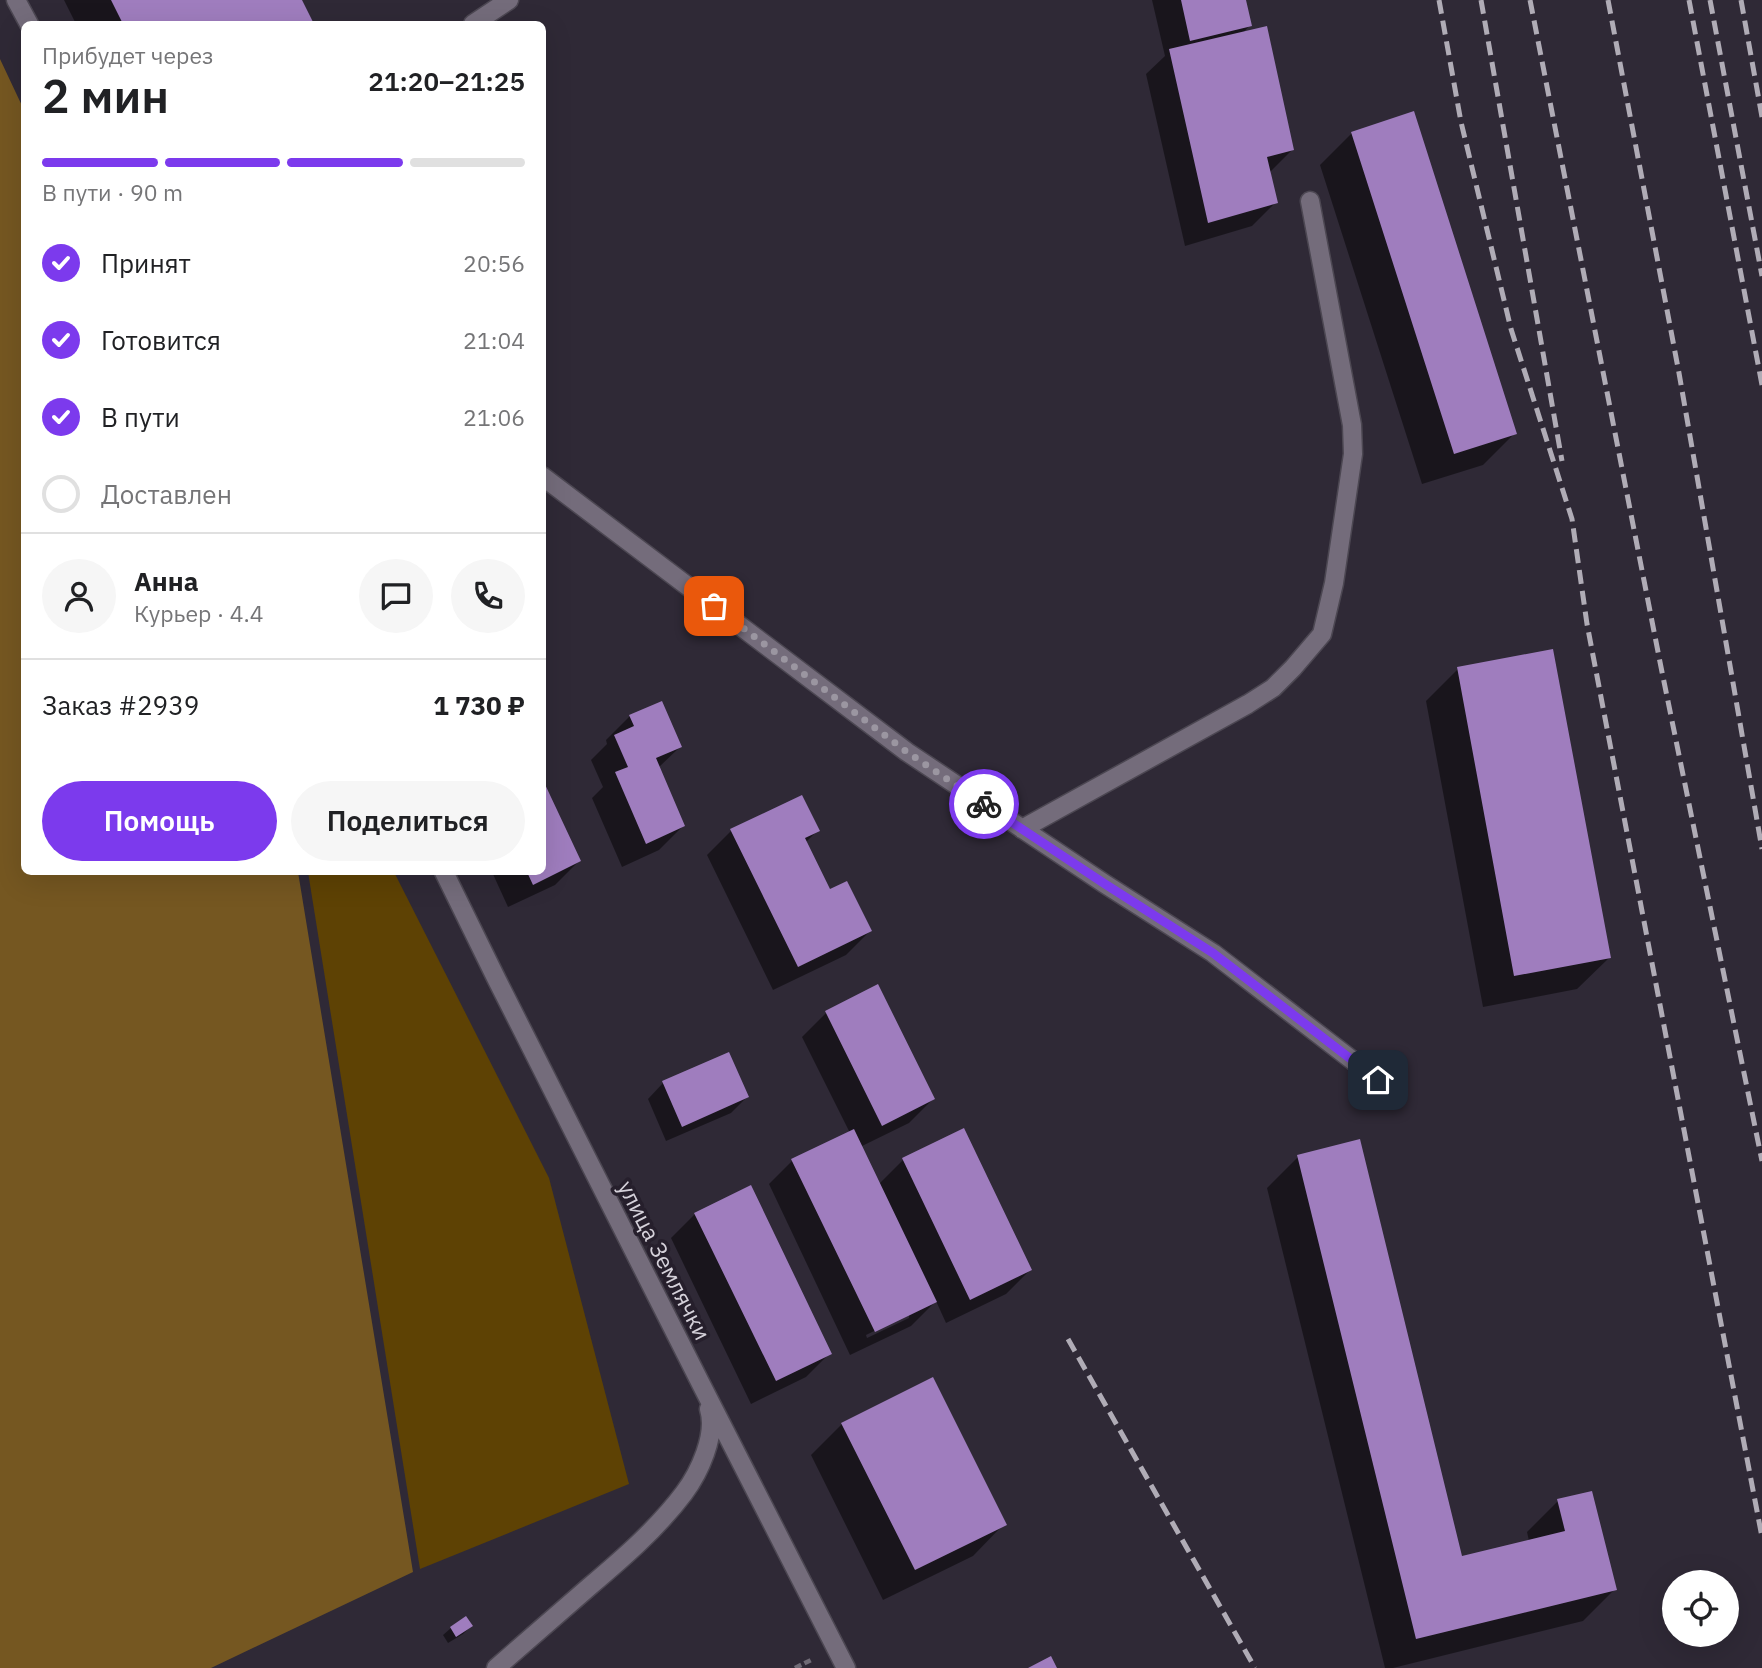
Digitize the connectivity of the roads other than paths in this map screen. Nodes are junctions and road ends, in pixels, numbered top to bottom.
1 (16, 0) edge
2 (509, 0) edge
3 (27, 21) edge
4 (478, 21) edge
5 (1310, 201) dead end
6 (546, 479) edge
7 (1022, 830) junction
8 (445, 875) edge
9 (1378, 1080) dead end
10 (702, 1386) junction
11 (496, 1668) edge
12 (846, 1668) edge

1 - 3 street
2 - 4 street
5 - 7 street
6 - 7 street
7 - 9 street
8 - 10 street, улица Землячки
10 - 11 street
10 - 12 street, улица Землячки

